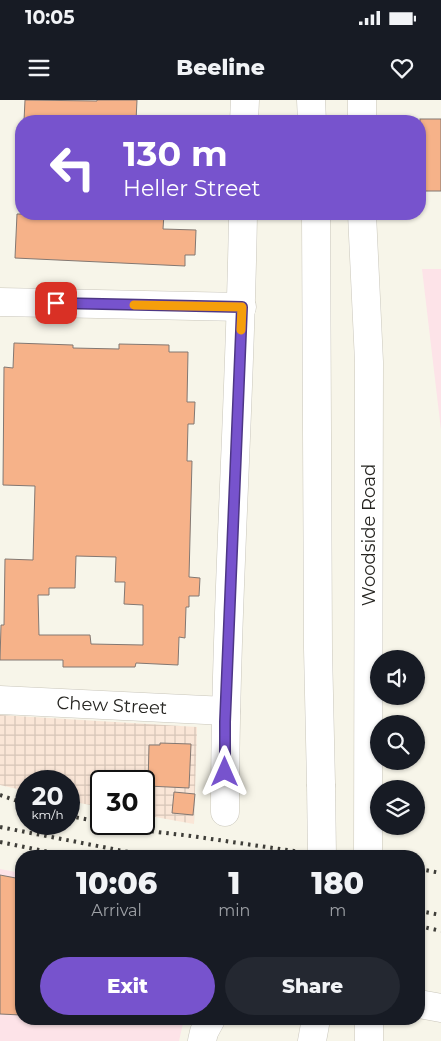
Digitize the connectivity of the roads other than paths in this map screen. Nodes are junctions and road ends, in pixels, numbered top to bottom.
1 (245, 100) edge
2 (311, 100) edge
3 (362, 100) edge
4 (244, 115) edge
5 (312, 115) edge
6 (362, 115) edge
7 (243, 220) edge
8 (316, 220) edge
9 (362, 220) edge
10 (0, 302) edge
11 (242, 307) junction
12 (0, 700) edge
13 (226, 711) junction
14 (225, 812) dead end
15 (322, 850) edge
16 (368, 850) edge
17 (425, 1005) edge
18 (441, 1008) edge
19 (208, 1025) edge
20 (315, 1025) edge
21 (323, 1025) edge
22 (369, 1025) edge
23 (202, 1041) edge
24 (312, 1041) edge
25 (322, 1041) edge
26 (369, 1041) edge

1 - 4 main road
2 - 5 main road
3 - 6 main road
7 - 11 main road
8 - 15 main road, bridge
9 - 16 main road, Woodside Road
10 - 11 main road
11 - 13 main road
12 - 13 main road, Chew Street
13 - 14 main road
17 - 18 main road
19 - 23 main road
20 - 24 main road
21 - 25 main road
22 - 26 main road

